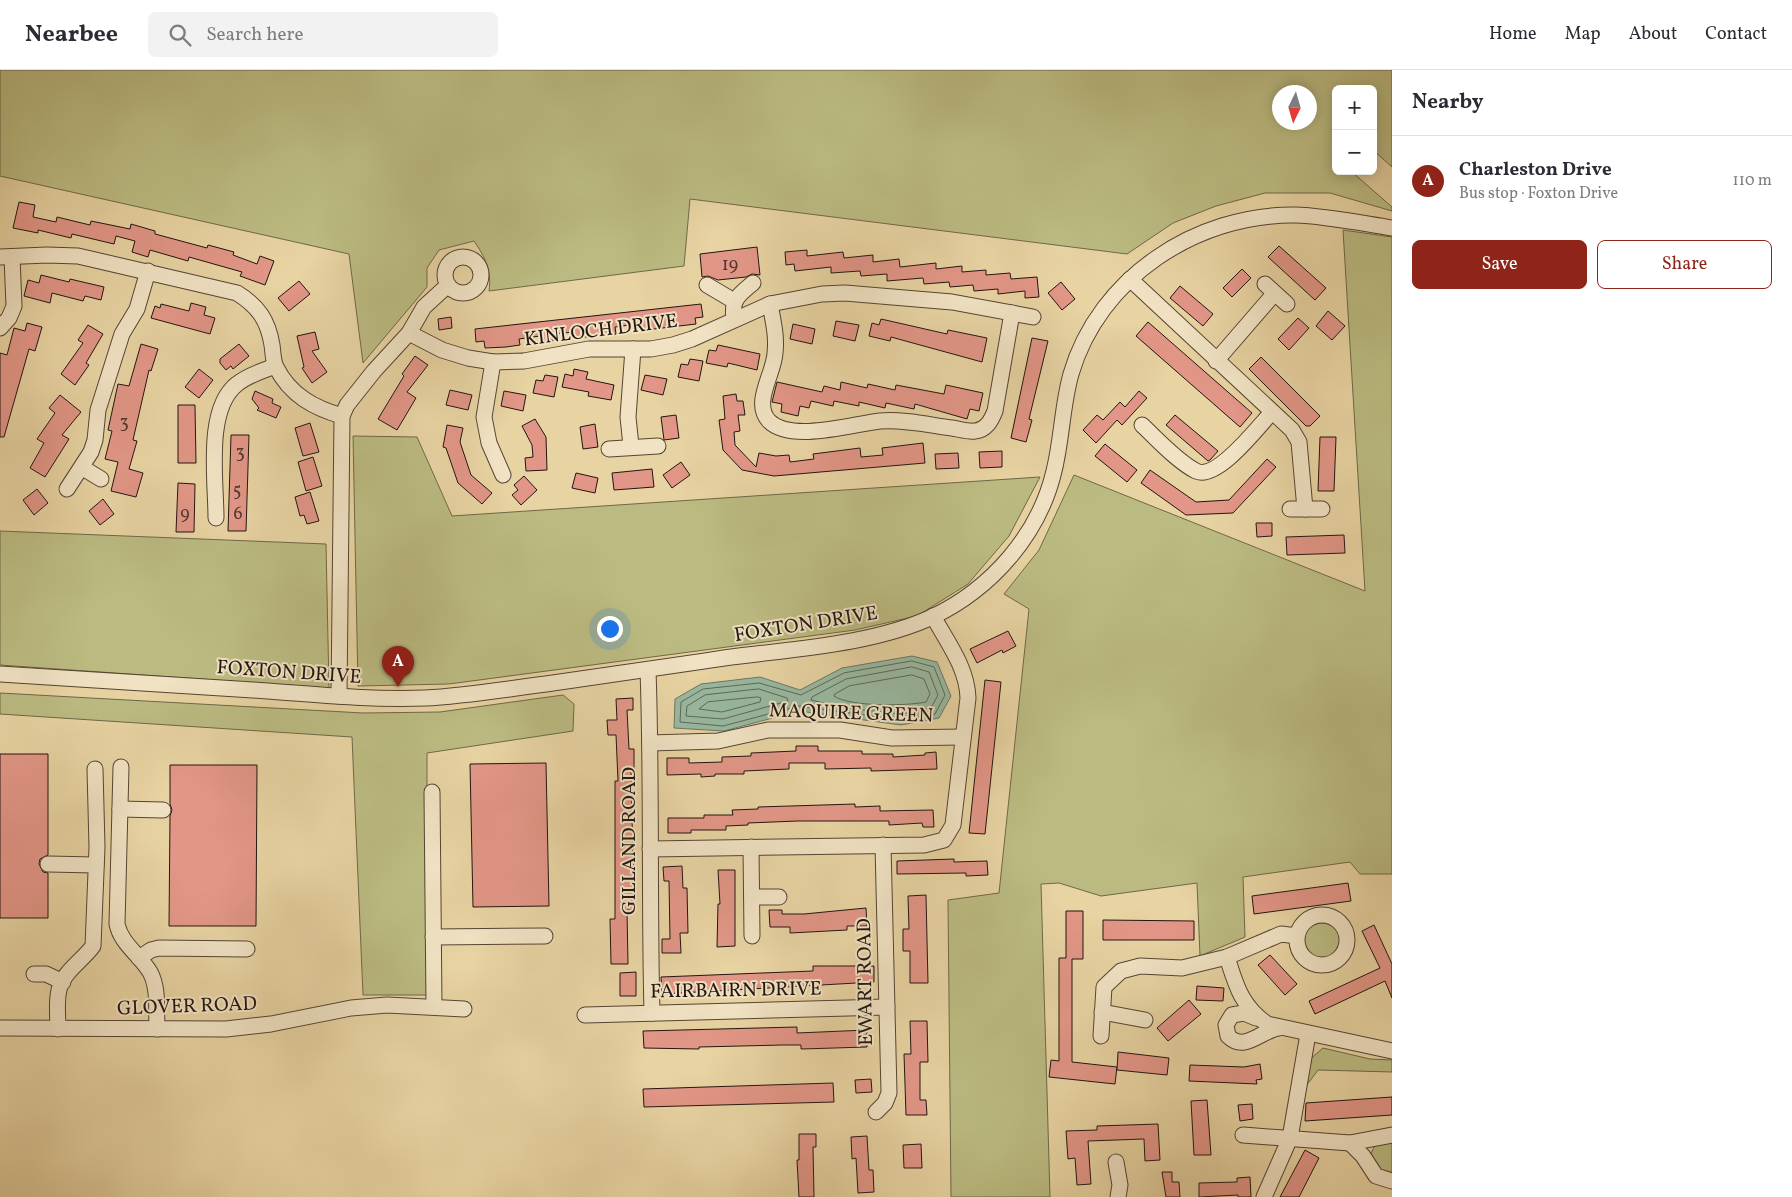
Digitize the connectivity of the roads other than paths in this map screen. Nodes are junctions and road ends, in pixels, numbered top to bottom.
1 (1392, 228) edge
2 (6, 257) edge
3 (148, 271) junction
4 (1130, 278) junction
5 (753, 283) dead end
6 (448, 285) dead end
7 (707, 285) dead end
8 (734, 301) junction
9 (770, 304) junction
10 (1287, 304) dead end
11 (1012, 314) junction
12 (1032, 317) dead end
13 (734, 319) junction
14 (0, 328) edge
15 (409, 332) junction
16 (633, 349) junction
17 (1216, 361) junction
18 (493, 362) junction
19 (275, 366) junction
20 (1272, 412) junction
21 (342, 416) junction
22 (1142, 425) dead end
23 (631, 446) junction
24 (658, 446) dead end
25 (609, 449) dead end
26 (83, 468) junction
27 (503, 475) dead end
28 (101, 479) dead end
29 (67, 489) dead end
30 (1322, 509) dead end
31 (216, 518) dead end
32 (933, 616) junction
33 (648, 670) junction
34 (0, 674) edge
35 (338, 696) junction
36 (963, 737) junction
37 (650, 743) junction
38 (121, 767) dead end
39 (95, 769) dead end
40 (432, 792) dead end
41 (120, 809) junction
42 (163, 810) dead end
43 (883, 845) junction
44 (751, 848) junction
45 (650, 849) junction
46 (48, 864) dead end
47 (96, 865) junction
48 (752, 897) junction
49 (779, 897) dead end
50 (545, 936) dead end
51 (752, 936) dead end
52 (1297, 936) dead end
53 (433, 937) junction
54 (247, 949) dead end
55 (1227, 957) junction
56 (139, 958) junction
57 (34, 974) dead end
58 (62, 982) junction
59 (434, 1006) junction
60 (887, 1007) junction
61 (464, 1009) dead end
62 (1102, 1012) junction
63 (652, 1013) junction
64 (585, 1015) dead end
65 (1260, 1019) junction
66 (1146, 1020) dead end
67 (0, 1028) edge
68 (1280, 1028) junction
69 (58, 1029) junction
70 (156, 1029) junction
71 (1308, 1034) junction
72 (1100, 1036) dead end
73 (1392, 1051) edge
74 (876, 1112) dead end
75 (1243, 1134) dead end
76 (1392, 1135) edge
77 (1290, 1138) junction
78 (1350, 1143) junction
79 (1116, 1162) dead end
80 (1392, 1181) edge
81 (1118, 1197) edge
82 (1264, 1197) edge

1 - 4 street, FOXTON DRIVE
2 - 3 street
2 - 14 street
3 - 19 street
3 - 26 street
4 - 17 street
4 - 32 street, FOXTON DRIVE
5 - 8 street
6 - 15 street
7 - 8 street
8 - 13 street
9 - 11 street, KINLOCH DRIVE
9 - 11 street
9 - 13 street, KINLOCH DRIVE
10 - 17 street
11 - 12 street, KINLOCH DRIVE
13 - 16 street, KINLOCH DRIVE
15 - 18 street, KINLOCH DRIVE
15 - 21 street
16 - 18 street, KINLOCH DRIVE
16 - 23 street
17 - 20 street
18 - 27 street
19 - 21 street
19 - 31 street
20 - 22 street
20 - 30 street
21 - 35 street
23 - 24 street
23 - 25 street
26 - 28 street
26 - 29 street
32 - 33 street, FOXTON DRIVE
32 - 36 street
33 - 35 street, FOXTON DRIVE
33 - 37 street, GILLAND ROAD
34 - 35 street, FOXTON DRIVE
36 - 37 street, MAQUIRE GREEN
36 - 43 street
37 - 45 street, GILLAND ROAD
38 - 41 street
39 - 47 street
40 - 53 street
41 - 42 street
41 - 56 street
43 - 44 street
43 - 60 street, EWART ROAD
44 - 45 street
44 - 48 street
45 - 63 street, GILLAND ROAD
46 - 47 street
47 - 58 street
48 - 49 street
48 - 51 street
50 - 53 street
52 - 55 street
53 - 59 street
54 - 56 street
55 - 62 street
55 - 65 street
56 - 70 street
57 - 58 street
58 - 69 street
59 - 61 street, GLOVER ROAD
59 - 70 street, GLOVER ROAD
60 - 63 street, FAIRBAIRN DRIVE
60 - 74 street, EWART ROAD
62 - 66 street
62 - 72 street
63 - 64 street, FAIRBAIRN DRIVE
65 - 68 street
65 - 68 street
67 - 69 street, GLOVER ROAD
68 - 71 street
69 - 70 street, GLOVER ROAD
71 - 73 street
71 - 77 street
75 - 77 street
76 - 78 street
77 - 78 street
77 - 82 street
78 - 80 street
79 - 81 street

